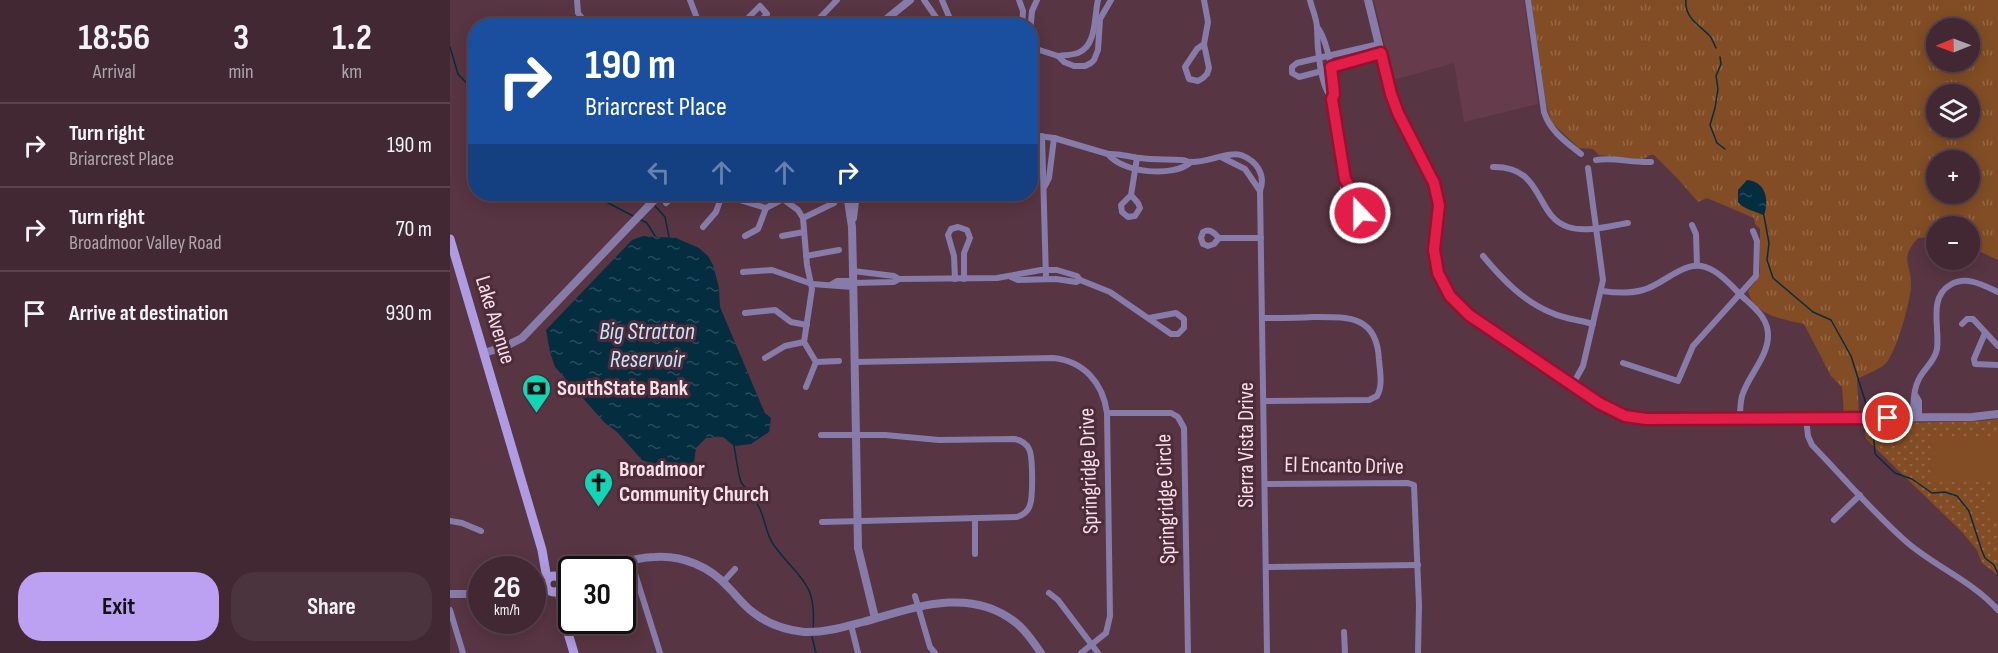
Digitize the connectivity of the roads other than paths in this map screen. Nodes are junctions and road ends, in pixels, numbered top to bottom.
1 (577, 0) edge
2 (690, 0) edge
3 (837, 0) edge
4 (910, 0) edge
5 (924, 0) edge
6 (942, 0) edge
7 (1019, 0) edge
8 (1037, 0) edge
9 (1098, 0) edge
10 (1110, 0) edge
11 (1204, 0) edge
12 (1310, 0) edge
13 (1368, 0) edge
14 (1528, 0) edge
15 (582, 18) edge
16 (697, 18) edge
17 (748, 18) edge
18 (763, 18) edge
19 (820, 18) edge
20 (888, 18) edge
21 (936, 18) edge
22 (949, 18) edge
23 (1022, 18) edge
24 (1031, 18) edge
25 (1317, 27) junction
26 (1096, 29) junction
27 (1204, 44) junction
28 (1380, 48) junction
29 (1038, 50) edge
30 (1058, 56) junction
31 (1328, 56) junction
32 (1320, 58) junction
33 (1331, 67) junction
34 (1322, 71) junction
35 (1332, 99) junction
36 (1038, 136) edge
37 (1042, 136) junction
38 (1054, 138) junction
39 (1108, 154) junction
40 (1581, 154) dead end
41 (1137, 158) junction
42 (1223, 158) junction
43 (1596, 159) dead end
44 (1191, 162) junction
45 (1651, 162) dead end
46 (1493, 167) dead end
47 (1588, 168) dead end
48 (1136, 169) junction
49 (1345, 179) junction
50 (1045, 186) junction
51 (1260, 191) junction
52 (1131, 195) dead end
53 (653, 201) edge
54 (719, 201) edge
55 (744, 201) edge
56 (776, 201) edge
57 (788, 201) edge
58 (848, 201) edge
59 (855, 201) edge
60 (834, 203) dead end
61 (766, 208) junction
62 (803, 218) junction
63 (1628, 223) dead end
64 (1692, 225) dead end
65 (703, 227) dead end
66 (852, 227) junction
67 (1597, 227) junction
68 (1753, 231) dead end
69 (804, 232) junction
70 (745, 236) dead end
71 (782, 236) dead end
72 (1219, 238) dead end
73 (1261, 238) junction
74 (450, 239) edge
75 (839, 250) dead end
76 (806, 256) junction
77 (1483, 256) dead end
78 (1697, 265) junction
79 (1046, 270) junction
80 (853, 271) junction
81 (743, 272) dead end
82 (1011, 277) junction
83 (899, 279) junction
84 (954, 279) junction
85 (964, 279) junction
86 (1046, 279) junction
87 (1080, 280) junction
88 (812, 284) junction
89 (853, 284) junction
90 (1602, 291) junction
91 (1998, 292) edge
92 (1740, 294) junction
93 (745, 312) dead end
94 (1149, 318) junction
95 (1262, 318) junction
96 (1593, 324) junction
97 (1962, 324) dead end
98 (807, 325) junction
99 (1985, 333) junction
100 (804, 342) junction
101 (1998, 346) edge
102 (484, 353) junction
103 (765, 358) dead end
104 (839, 361) dead end
105 (816, 362) junction
106 (855, 362) junction
107 (1623, 363) dead end
108 (1998, 365) edge
109 (1573, 384) junction
110 (806, 387) dead end
111 (1264, 401) junction
112 (1185, 412) dead end
113 (1107, 413) junction
114 (1998, 414) edge
115 (1178, 417) junction
116 (1916, 417) junction
117 (1806, 418) junction
118 (1740, 419) junction
119 (856, 434) junction
120 (821, 435) dead end
121 (1031, 438) dead end
122 (1025, 443) junction
123 (1265, 484) junction
124 (1860, 495) junction
125 (1027, 512) junction
126 (1032, 517) dead end
127 (975, 518) junction
128 (857, 520) junction
129 (1834, 520) dead end
130 (450, 521) edge
131 (822, 522) dead end
132 (481, 531) dead end
133 (975, 554) dead end
134 (636, 560) edge
135 (1418, 565) junction
136 (1266, 567) junction
137 (735, 569) dead end
138 (636, 577) edge
139 (558, 582) edge
140 (723, 582) junction
141 (558, 583) edge
142 (554, 584) junction
143 (546, 586) edge
144 (1048, 593) dead end
145 (450, 594) edge
146 (468, 594) edge
147 (915, 596) dead end
148 (918, 607) junction
149 (450, 610) edge
150 (1998, 610) edge
151 (875, 618) junction
152 (851, 625) junction
153 (1344, 632) dead end
154 (1091, 645) junction
155 (463, 653) edge
156 (574, 653) edge
157 (660, 653) edge
158 (858, 653) edge
159 (935, 653) edge
160 (1041, 653) edge
161 (1080, 653) edge
162 (1098, 653) edge
163 (1188, 653) edge
164 (1267, 653) edge
165 (1345, 653) edge
166 (1418, 653) edge

1 - 15 street
2 - 16 street
3 - 19 street
4 - 20 street
5 - 21 street
6 - 22 street
7 - 23 street
8 - 24 street
9 - 26 street
10 - 26 street
11 - 27 street
12 - 25 street
13 - 28 street
14 - 40 street
17 - 18 street
25 - 31 street
25 - 32 street
26 - 30 street
26 - 30 street
27 - 27 street
28 - 31 street
28 - 33 street
28 - 109 street
29 - 30 street
31 - 32 street
31 - 33 street
32 - 34 street
32 - 34 street
33 - 34 street
33 - 35 street
34 - 35 street
35 - 49 street
36 - 37 street
37 - 38 street
37 - 50 street
38 - 39 street
38 - 50 street
39 - 41 street
39 - 48 street
41 - 44 street
41 - 48 street
42 - 44 street, Sierra Vista Drive
42 - 51 street
42 - 51 street, Sierra Vista Drive
43 - 45 street
44 - 48 street
46 - 67 street
47 - 67 street
48 - 52 street
49 - 49 street
50 - 79 street
51 - 73 street, Sierra Vista Drive
53 - 102 street
54 - 65 street
55 - 61 street
56 - 61 street
57 - 62 street
58 - 66 street
59 - 66 street
60 - 62 street
61 - 70 street
62 - 69 street
63 - 67 street
64 - 78 street
66 - 80 street
67 - 90 street
68 - 92 street
69 - 71 street
69 - 76 street
72 - 73 street
73 - 95 street, Sierra Vista Drive
74 - 102 main road, Lake Avenue
75 - 76 street
76 - 88 street
77 - 96 street
78 - 90 street
78 - 92 street
79 - 82 street
79 - 86 street
79 - 87 street
80 - 83 street
80 - 89 street
81 - 88 street
82 - 85 street
82 - 86 street
83 - 84 street
83 - 89 street
84 - 85 street
84 - 85 street
86 - 87 street
87 - 94 street
88 - 89 street
88 - 98 street
89 - 106 street
90 - 96 street
91 - 116 street
92 - 107 street
92 - 118 street
93 - 98 street
94 - 94 street
95 - 111 street, Sierra Vista Drive
95 - 111 street
96 - 109 street
97 - 99 street
98 - 100 street
99 - 101 street
99 - 108 street
100 - 103 street
100 - 105 street
102 - 142 main road, Lake Avenue
104 - 105 street
105 - 110 street
106 - 113 street, Springridge Drive
106 - 119 street
109 - 118 street
111 - 123 street, Sierra Vista Drive
112 - 115 street
113 - 115 street, Springridge Circle
113 - 154 street, Springridge Drive
114 - 116 street
115 - 163 street, Springridge Circle
116 - 117 street
117 - 118 street
117 - 124 street
119 - 120 street
119 - 122 street
119 - 128 street
121 - 122 street
122 - 125 street
123 - 135 street, El Encanto Drive
123 - 136 street, Sierra Vista Drive
124 - 129 street
124 - 150 street
125 - 126 street
125 - 127 street
127 - 128 street
127 - 133 street
128 - 131 street
128 - 151 street
130 - 132 street
134 - 140 street
135 - 136 street
135 - 166 street, El Encanto Drive
136 - 164 street, Sierra Vista Drive
137 - 140 street
138 - 157 street
139 - 142 street
140 - 152 street
141 - 142 street
142 - 143 street
142 - 156 main road, Lake Avenue
144 - 154 street
145 - 146 street
147 - 148 street
148 - 151 street
148 - 159 street
148 - 160 street
149 - 155 street
151 - 152 street
152 - 158 street
153 - 165 street
154 - 161 street, Springridge Drive
154 - 162 street

